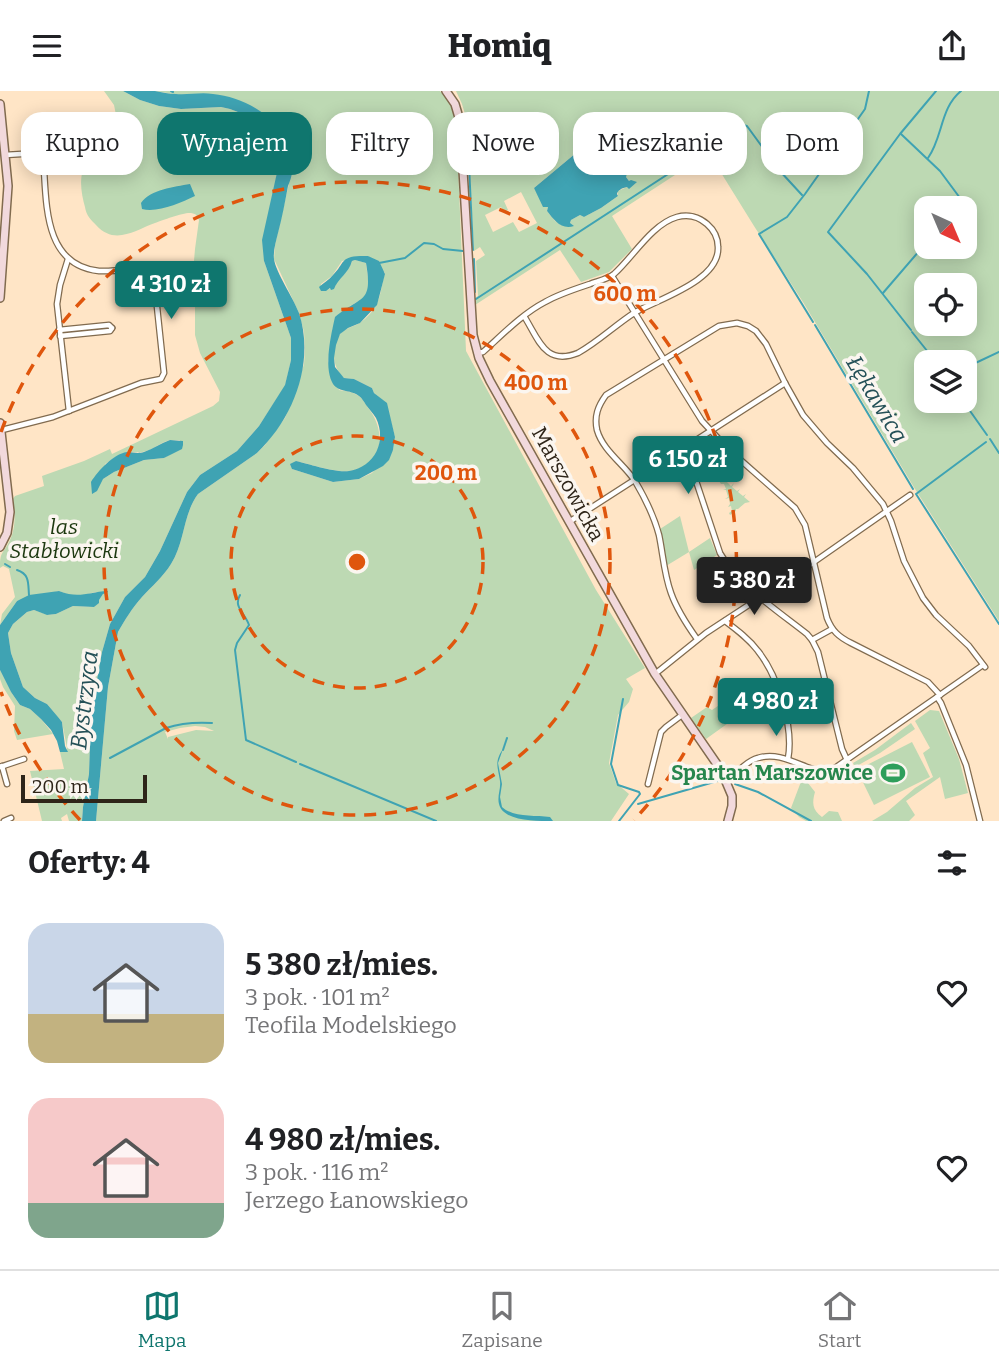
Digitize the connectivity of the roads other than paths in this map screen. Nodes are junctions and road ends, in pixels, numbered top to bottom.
1 (446, 91) edge
2 (0, 104) edge
3 (3, 150) edge
4 (3, 221) edge
5 (68, 259) junction
6 (612, 276) junction
7 (0, 298) edge
8 (635, 313) junction
9 (524, 316) junction
10 (60, 333) junction
11 (477, 353) junction
12 (664, 360) junction
13 (785, 383) junction
14 (69, 411) junction
15 (0, 423) edge
16 (1, 430) edge
17 (710, 431) junction
18 (1, 443) edge
19 (685, 448) junction
20 (728, 449) junction
21 (693, 472) junction
22 (635, 481) junction
23 (910, 495) dead end
24 (887, 512) junction
25 (569, 522) junction
26 (0, 547) edge
27 (814, 562) junction
28 (761, 597) junction
29 (725, 621) junction
30 (832, 629) junction
31 (697, 639) junction
32 (812, 640) junction
33 (655, 674) junction
34 (938, 696) junction
35 (683, 715) junction
36 (24, 759) dead end
37 (788, 759) junction
38 (847, 760) junction
39 (1, 767) edge
40 (726, 779) junction
41 (7, 784) dead end
42 (648, 784) dead end
43 (11, 818) dead end
44 (4, 821) edge
45 (728, 821) edge
46 (980, 821) edge

1 - 11 street, Marszowicka
2 - 3 street
3 - 4 street
3 - 5 street
4 - 7 street
5 - 10 street
5 - 14 street
6 - 8 street
6 - 8 street
6 - 9 street
8 - 9 street
8 - 12 street
9 - 11 street
10 - 10 street
10 - 14 street
11 - 25 street, Marszowicka
12 - 13 street
12 - 17 street
12 - 22 street
13 - 17 street
13 - 24 street
14 - 16 street
15 - 16 street
16 - 18 street
17 - 19 street
17 - 20 street
18 - 26 street
19 - 21 street
19 - 22 street
20 - 21 street
20 - 27 street
21 - 28 street
22 - 25 street
22 - 31 street
23 - 24 street
24 - 27 street
24 - 34 street
25 - 33 street, Marszowicka
27 - 28 street
27 - 30 street
28 - 29 street
28 - 32 street
29 - 31 street
29 - 37 street
30 - 32 street
30 - 34 street
31 - 33 street
32 - 38 street
33 - 35 street, Marszowicka
34 - 38 street
34 - 46 street
35 - 40 street, Marszowicka
35 - 42 street
36 - 39 street
37 - 38 street
37 - 40 street
39 - 41 street
40 - 45 street, Marszowicka
43 - 44 street

